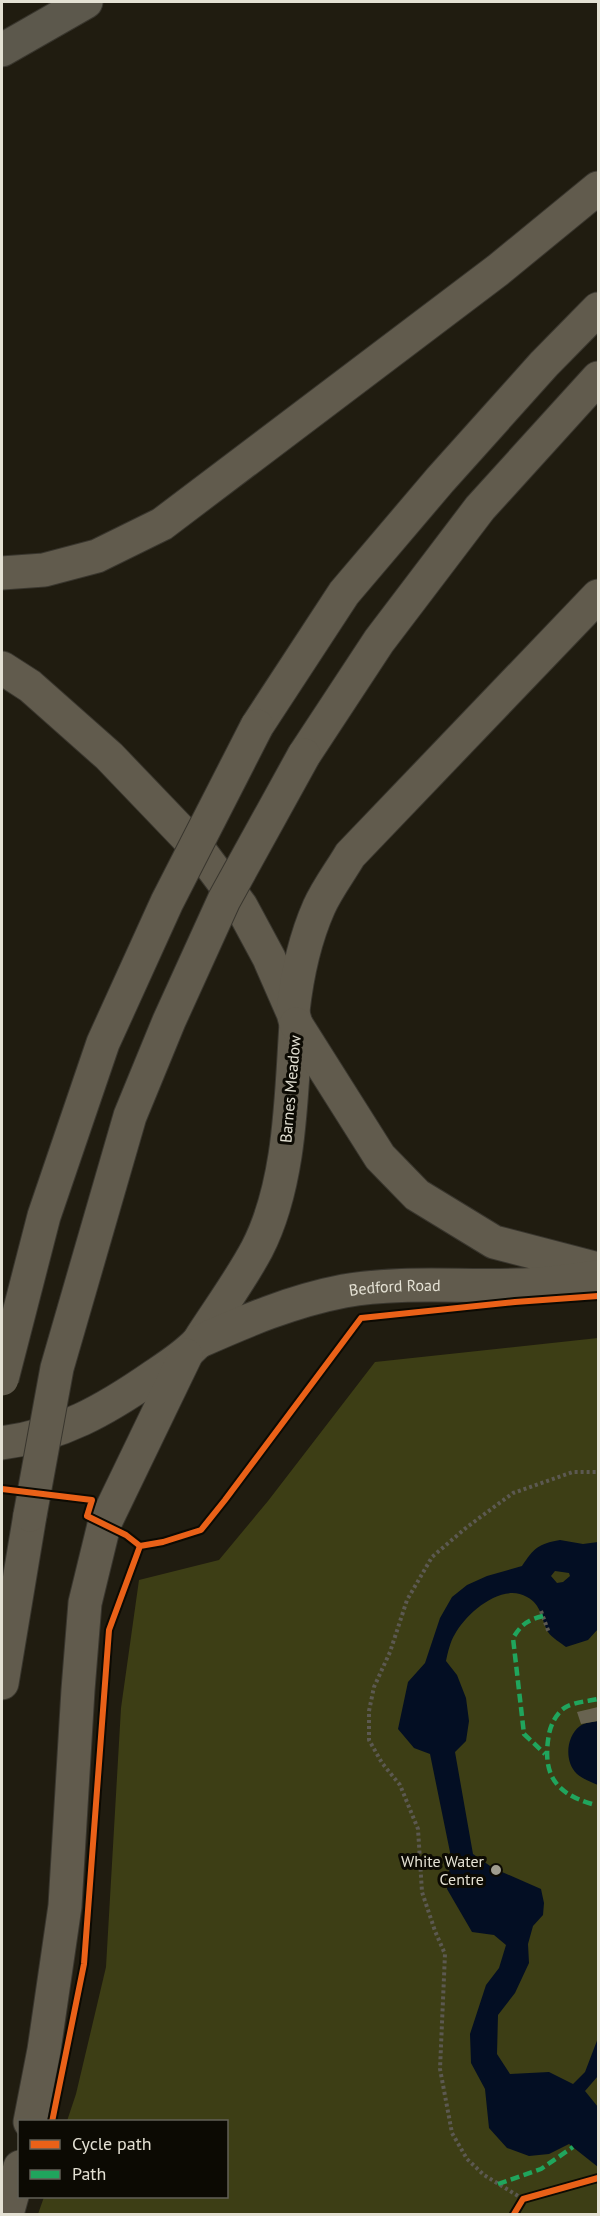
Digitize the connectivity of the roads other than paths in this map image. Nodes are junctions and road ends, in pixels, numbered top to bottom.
1 (86, 2) edge
2 (2, 50) edge
3 (598, 188) edge
4 (598, 309) edge
5 (598, 378) edge
6 (2, 573) edge
7 (598, 596) edge
8 (2, 668) edge
9 (294, 1018) junction
10 (598, 1269) edge
11 (598, 1277) edge
12 (192, 1348) junction
13 (2, 1379) edge
14 (2, 1443) edge
15 (2, 1683) edge
16 (30, 2120) edge
17 (18, 2174) edge
18 (7, 2214) edge

1 - 2 main road
3 - 6 highway
4 - 13 highway, bridge
5 - 15 highway, bridge
7 - 9 highway
8 - 9 highway, Barnes Meadow
9 - 10 highway
9 - 12 highway, Barnes Meadow
11 - 12 highway, Bedford Road
12 - 14 highway, Barnes Meadow
12 - 16 highway
17 - 18 highway

